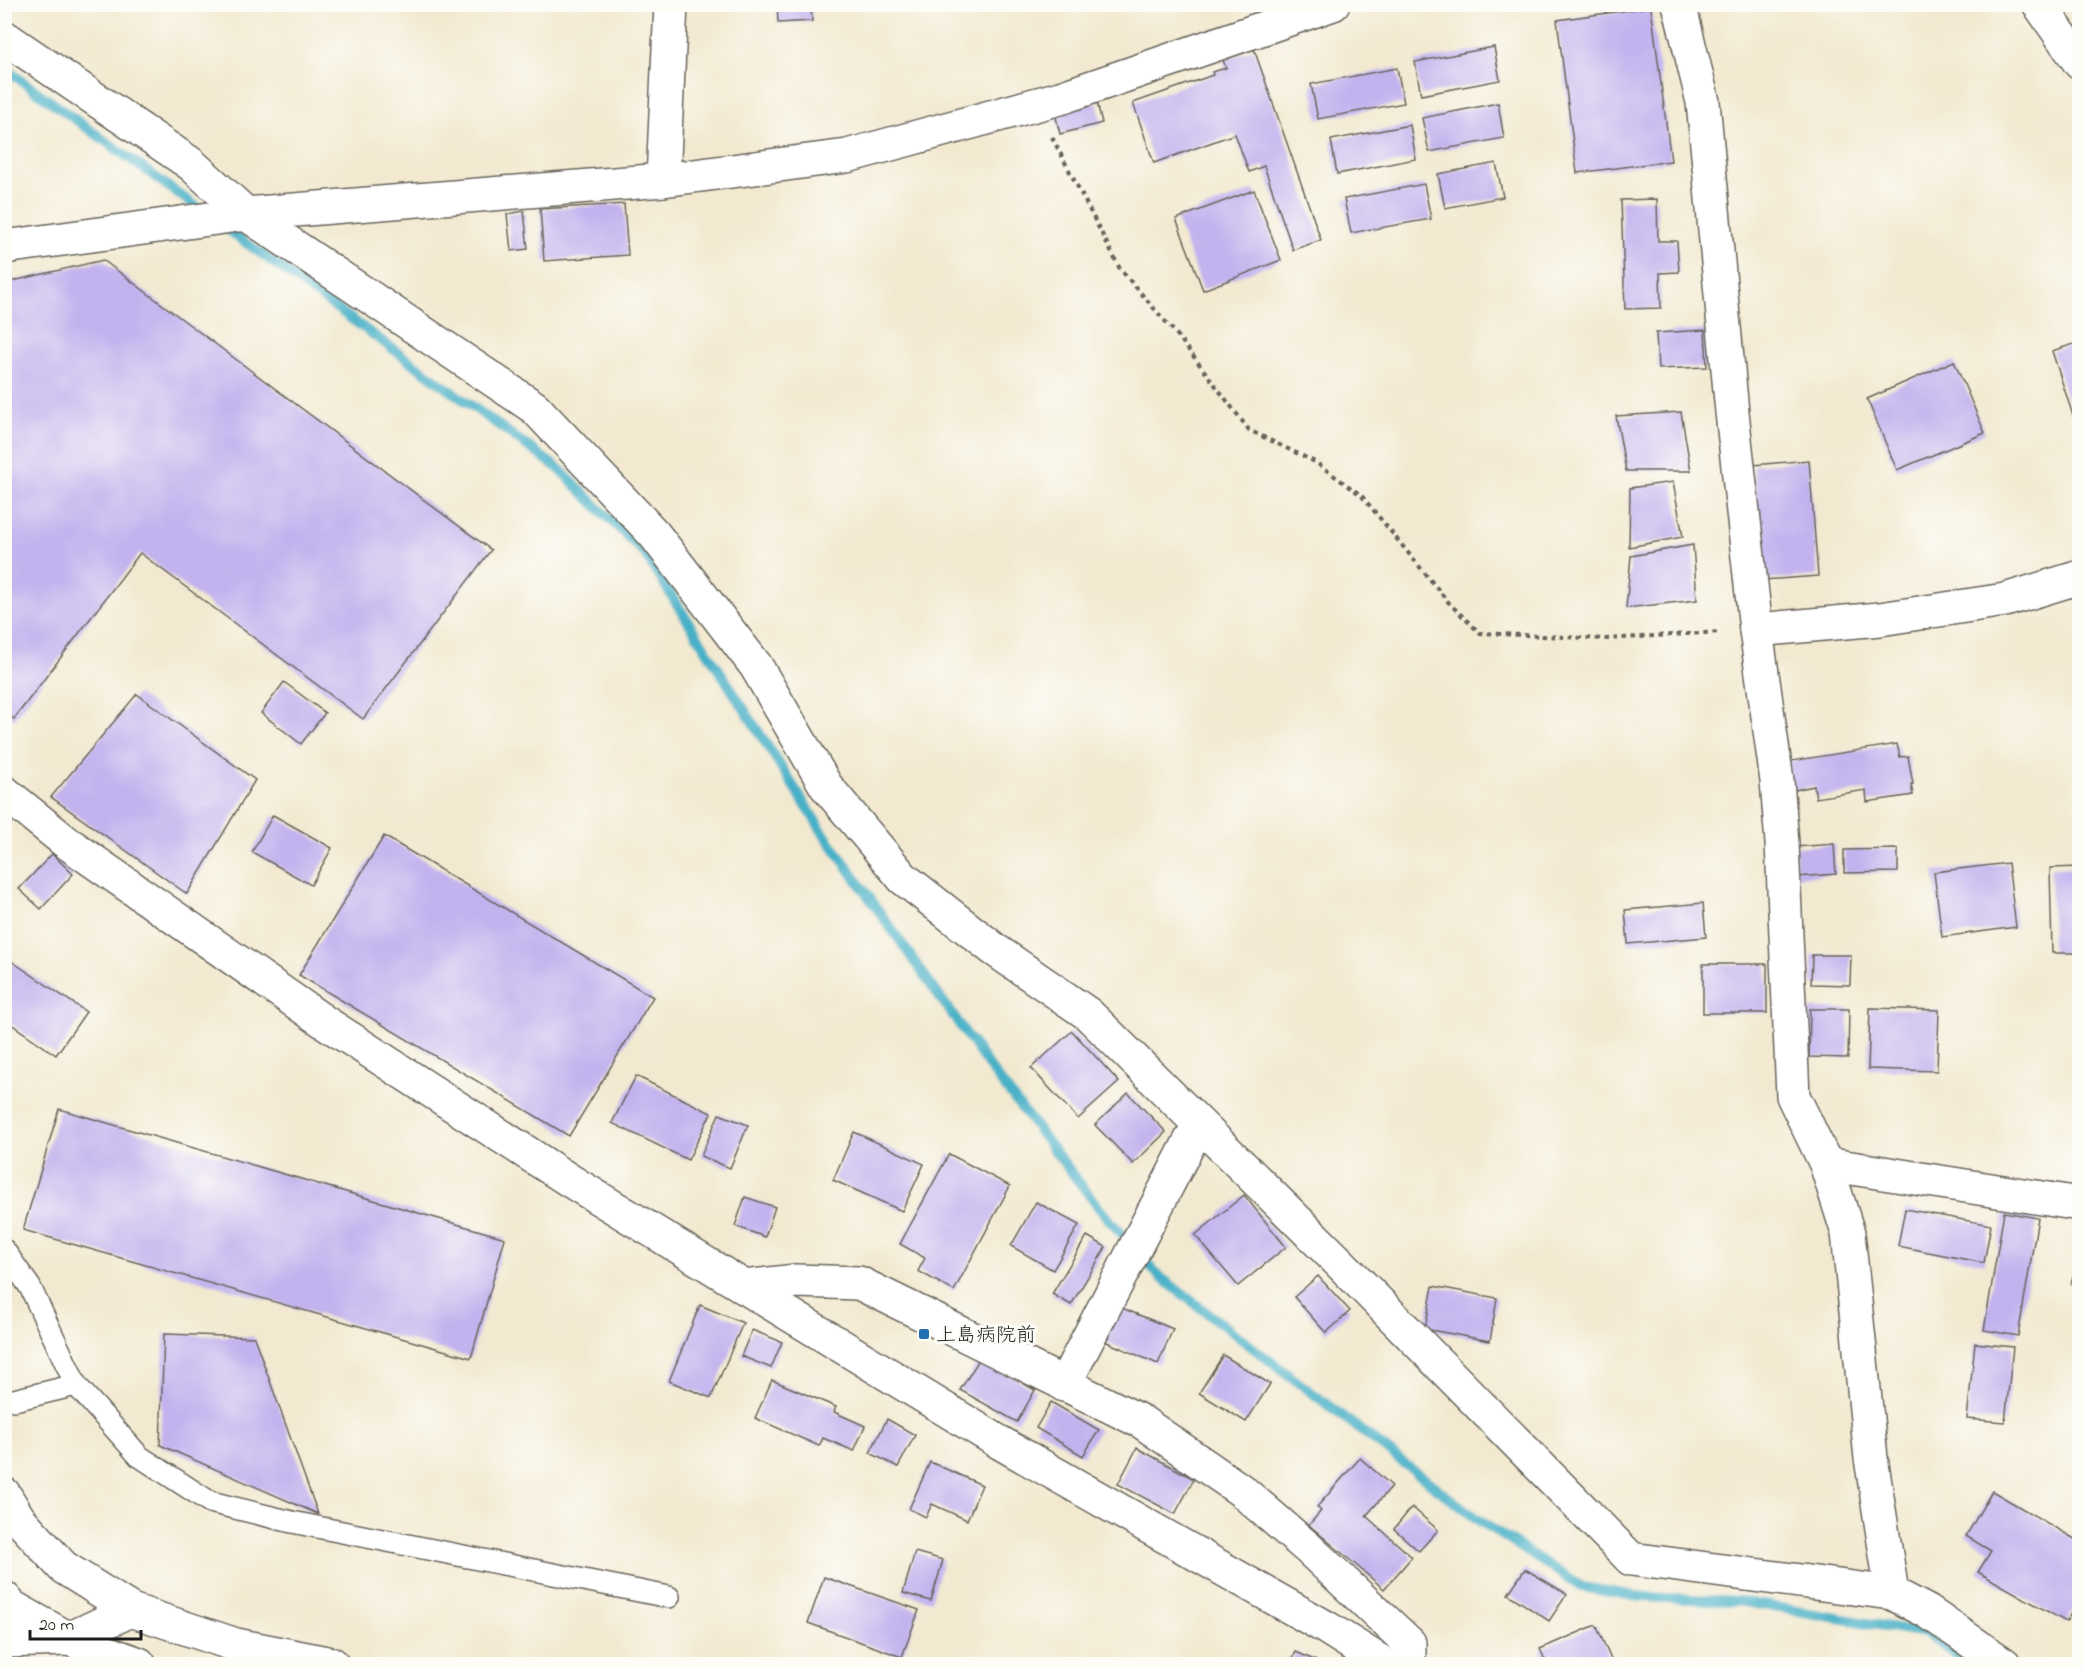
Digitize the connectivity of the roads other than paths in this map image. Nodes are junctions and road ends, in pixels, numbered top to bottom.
1 (670, 4) edge
2 (1333, 4) edge
3 (1679, 4) edge
4 (2039, 4) edge
5 (4, 37) edge
6 (2079, 63) edge
7 (663, 180) junction
8 (246, 214) junction
9 (4, 247) edge
10 (2079, 577) edge
11 (1756, 630) junction
12 (4, 792) edge
13 (1199, 1124) junction
14 (1826, 1164) junction
15 (2079, 1204) edge
16 (4, 1250) edge
17 (744, 1287) junction
18 (76, 1385) junction
19 (1064, 1385) junction
20 (14, 1400) dead end
21 (4, 1494) edge
22 (1892, 1593) junction
23 (4, 1598) edge
24 (669, 1598) dead end
25 (131, 1610) junction
26 (69, 1639) junction
27 (4, 1641) edge
28 (139, 1665) edge
29 (332, 1665) edge
30 (1384, 1665) edge
31 (1409, 1665) edge
32 (2004, 1665) edge

1 - 7 main road
2 - 7 main road
3 - 11 main road
4 - 6 main road
5 - 8 main road
7 - 8 main road
8 - 9 main road
8 - 13 main road
10 - 11 main road
11 - 14 main road
12 - 17 main road
13 - 19 main road
13 - 22 main road
14 - 15 main road
14 - 22 main road
16 - 18 lane
17 - 19 main road
17 - 30 main road
18 - 20 lane
18 - 24 lane
19 - 31 main road
21 - 25 main road
22 - 32 main road
23 - 26 main road
25 - 26 main road
25 - 29 main road
26 - 27 main road
26 - 28 main road

